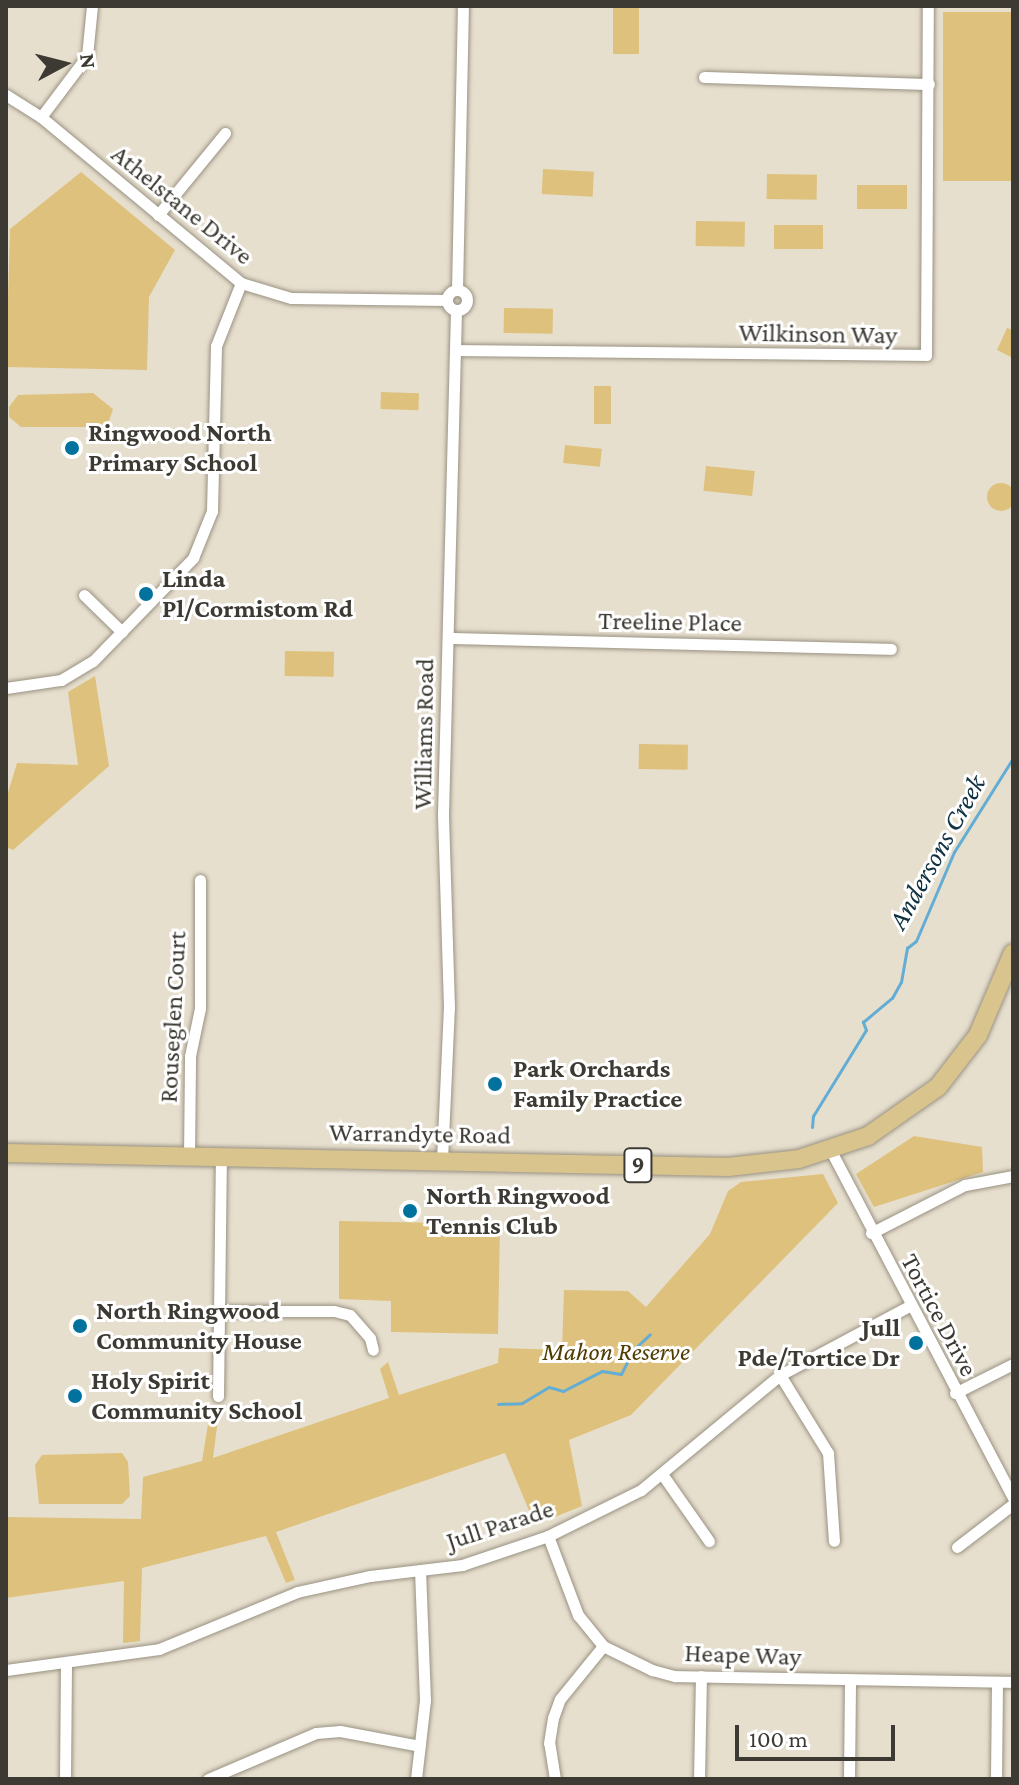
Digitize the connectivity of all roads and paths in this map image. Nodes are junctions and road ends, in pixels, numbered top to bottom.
1 (92, 6) edge
2 (463, 6) edge
3 (928, 6) edge
4 (704, 77) dead end
5 (929, 84) junction
6 (6, 95) edge
7 (41, 117) junction
8 (225, 133) dead end
9 (158, 215) junction
10 (241, 283) junction
11 (457, 290) junction
12 (447, 300) junction
13 (456, 310) junction
14 (457, 350) junction
15 (84, 595) dead end
16 (122, 632) junction
17 (448, 638) junction
18 (891, 649) dead end
19 (6, 688) edge
20 (200, 880) dead end
21 (1013, 953) edge
22 (831, 1151) junction
23 (6, 1153) edge
24 (189, 1157) junction
25 (221, 1158) junction
26 (442, 1160) junction
27 (1013, 1176) edge
28 (871, 1233) junction
29 (909, 1306) junction
30 (219, 1311) junction
31 (373, 1350) dead end
32 (1013, 1364) edge
33 (780, 1375) junction
34 (955, 1393) junction
35 (218, 1396) dead end
36 (662, 1474) junction
37 (1013, 1497) edge
38 (1013, 1504) edge
39 (548, 1536) junction
40 (709, 1541) dead end
41 (834, 1541) dead end
42 (957, 1547) dead end
43 (420, 1570) junction
44 (603, 1646) junction
45 (66, 1664) junction
46 (6, 1670) edge
47 (701, 1676) junction
48 (850, 1680) junction
49 (1013, 1682) edge
50 (997, 1683) junction
51 (420, 1746) junction
52 (65, 1779) edge
53 (208, 1779) edge
54 (416, 1779) edge
55 (555, 1779) edge
56 (699, 1779) edge
57 (849, 1779) edge
58 (996, 1779) edge

1 - 7 street
2 - 11 street
3 - 5 street, Wilkinson Way
4 - 5 street
5 - 14 street, Wilkinson Way
6 - 7 street, Athelstane Drive
7 - 9 street, Athelstane Drive
8 - 9 street
9 - 10 street, Athelstane Drive
10 - 12 street, Athelstane Drive
10 - 16 street
11 - 12 street
11 - 13 street, Williams Road
12 - 13 street
13 - 14 street, Williams Road
14 - 17 street, Williams Road
15 - 16 street
16 - 19 street
17 - 18 street, Treeline Place
17 - 26 street, Williams Road
20 - 24 street, Rouseglen Court
21 - 22 main road, 9
22 - 26 main road, Warrandyte Road / 9
22 - 28 street, Tortice Drive
23 - 24 main road, Warrandyte Road / 9
24 - 25 main road, Warrandyte Road / 9
25 - 26 main road, Warrandyte Road / 9
25 - 30 street
27 - 28 street
28 - 29 street, Tortice Drive
29 - 33 street, Jull Parade
29 - 34 street, Tortice Drive
30 - 31 street
30 - 35 street
32 - 34 street
33 - 36 street, Jull Parade
33 - 41 street
34 - 37 street, Tortice Drive
36 - 39 street, Jull Parade
36 - 40 street
38 - 42 street
39 - 43 street, Jull Parade
39 - 44 street, Heape Way
43 - 45 street, Jull Parade
43 - 51 street
44 - 47 street, Heape Way
44 - 55 street
45 - 46 street, Jull Parade
45 - 52 street
47 - 48 street, Heape Way
47 - 56 street
48 - 50 street, Heape Way
48 - 57 street
49 - 50 street, Heape Way
50 - 58 street
51 - 53 street
51 - 54 street

